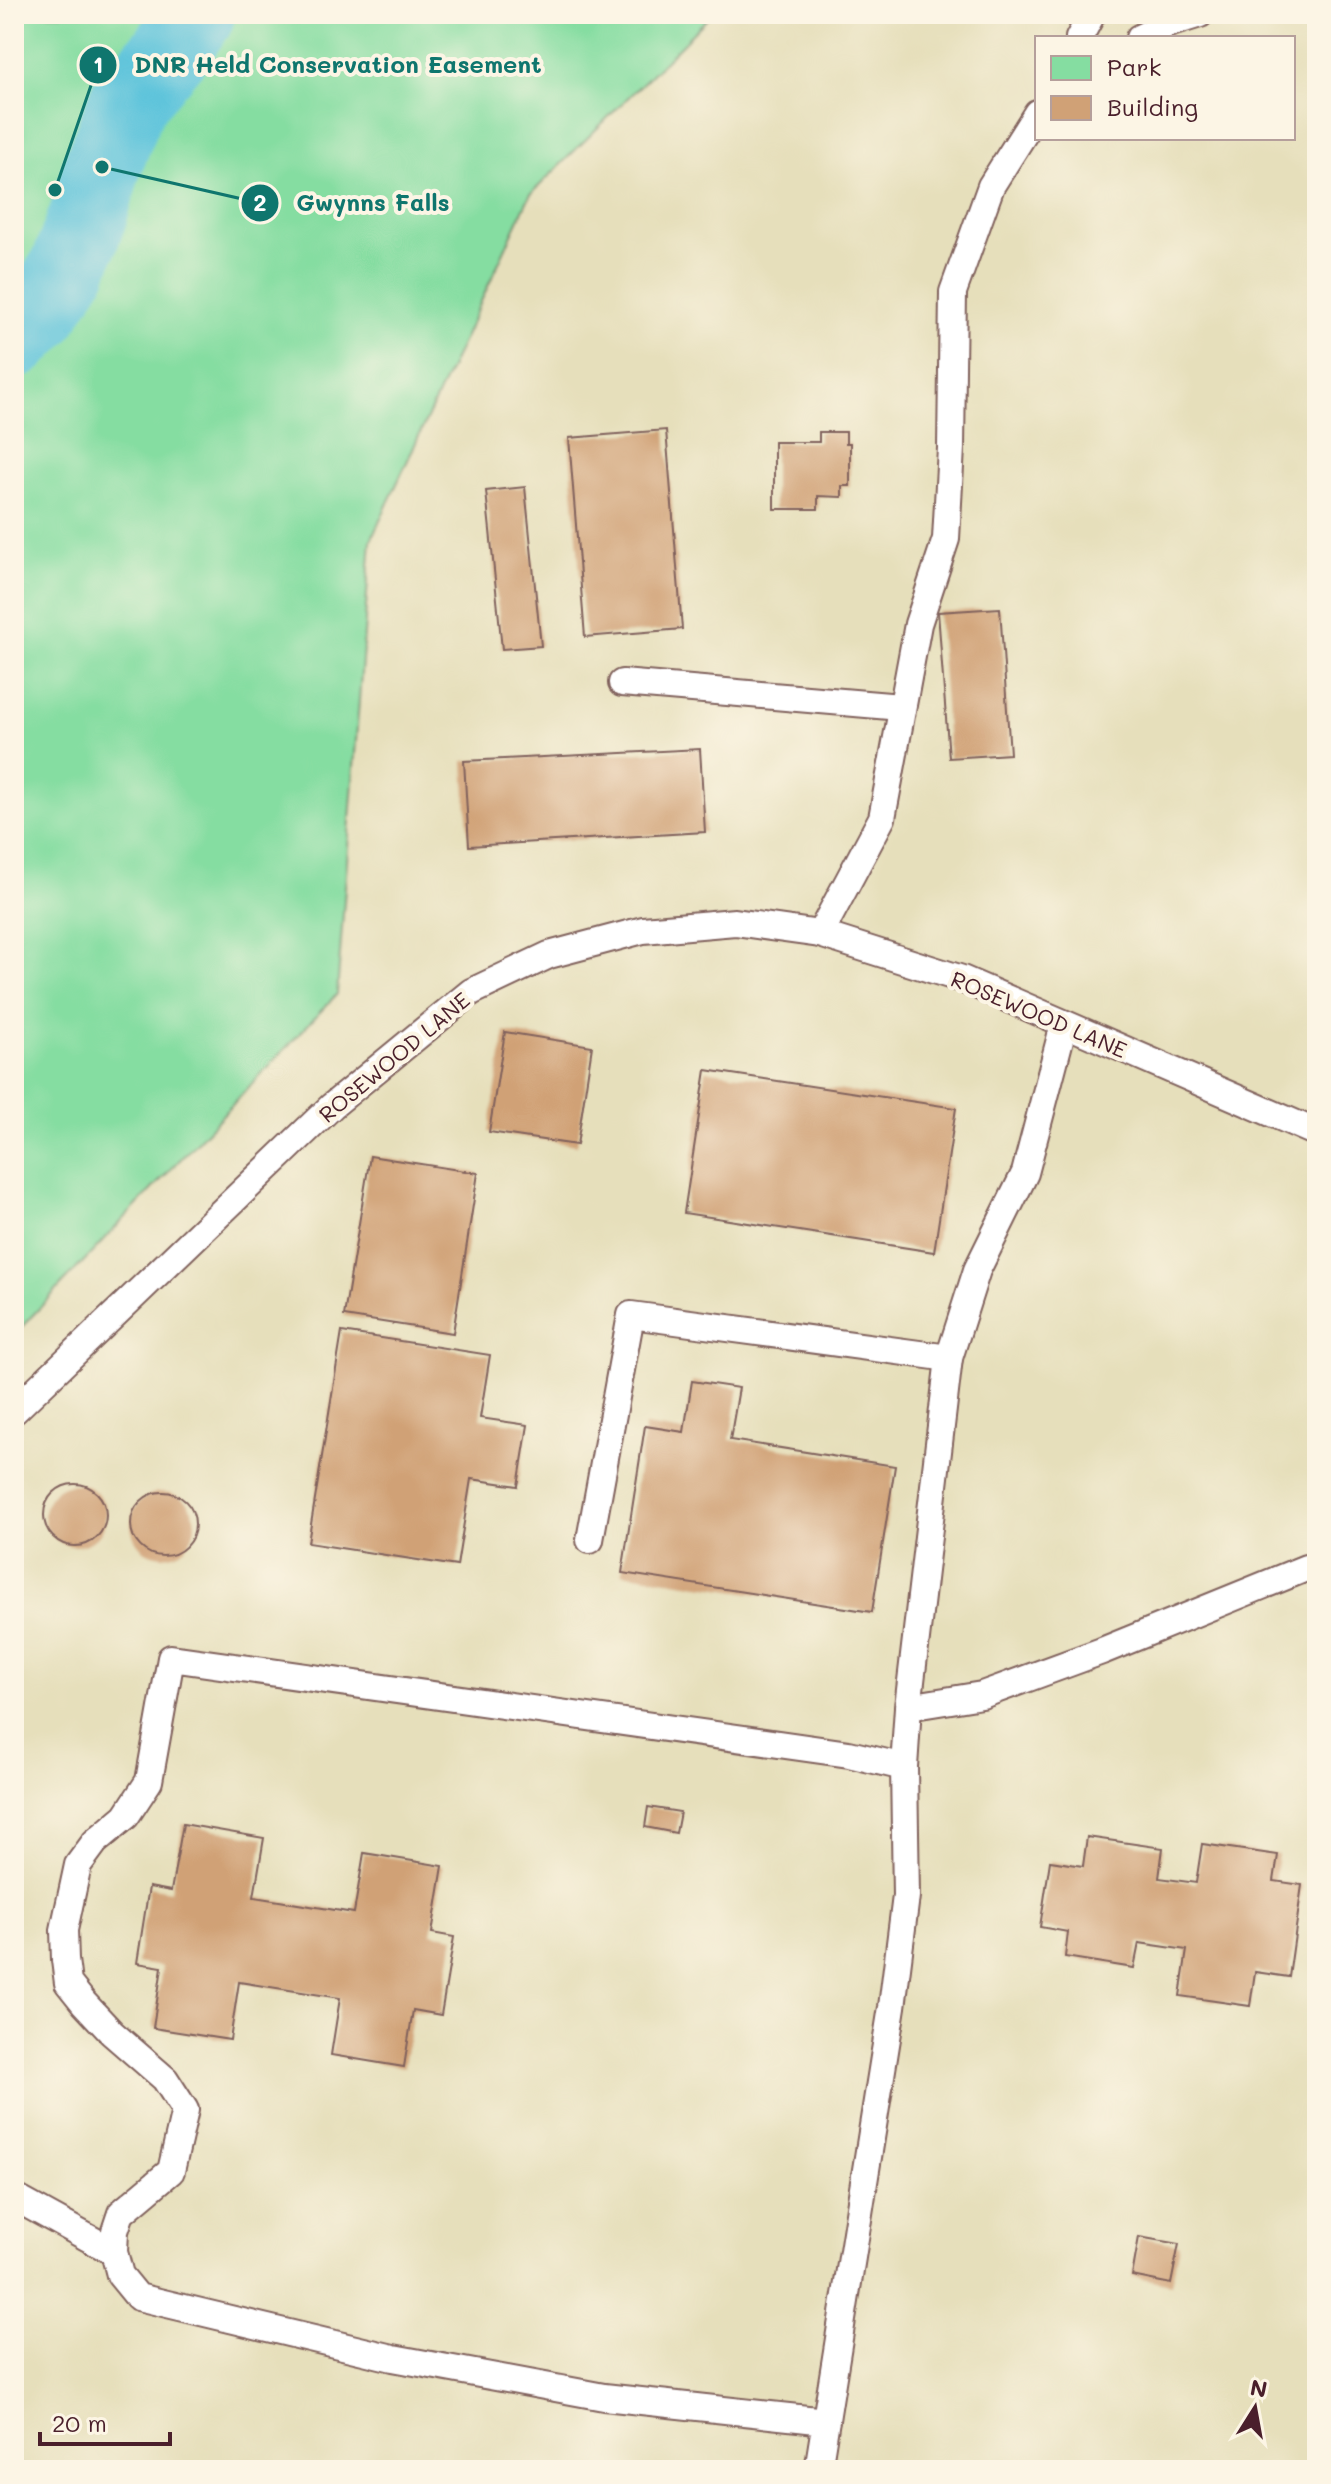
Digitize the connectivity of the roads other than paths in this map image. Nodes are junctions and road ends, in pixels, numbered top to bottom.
1 (1092, 14) edge
2 (1200, 14) edge
3 (1080, 36) edge
4 (1143, 36) edge
5 (1035, 116) edge
6 (622, 683) dead end
7 (901, 707) junction
8 (820, 934) junction
9 (1064, 1024) junction
10 (1317, 1133) edge
11 (949, 1358) junction
12 (14, 1411) edge
13 (590, 1540) dead end
14 (1306, 1568) dead end
15 (908, 1707) junction
16 (904, 1767) junction
17 (14, 2197) edge
18 (114, 2252) junction
19 (826, 2421) junction
20 (818, 2470) edge

1 - 3 lane
2 - 4 lane
5 - 7 lane
6 - 7 lane
7 - 8 lane
8 - 9 lane, ROSEWOOD LANE
8 - 12 lane, ROSEWOOD LANE
9 - 10 lane, ROSEWOOD LANE
9 - 11 lane
11 - 13 lane
11 - 15 lane
14 - 15 lane
15 - 16 lane
16 - 18 lane
16 - 19 lane
17 - 18 lane
18 - 19 lane
19 - 20 lane

